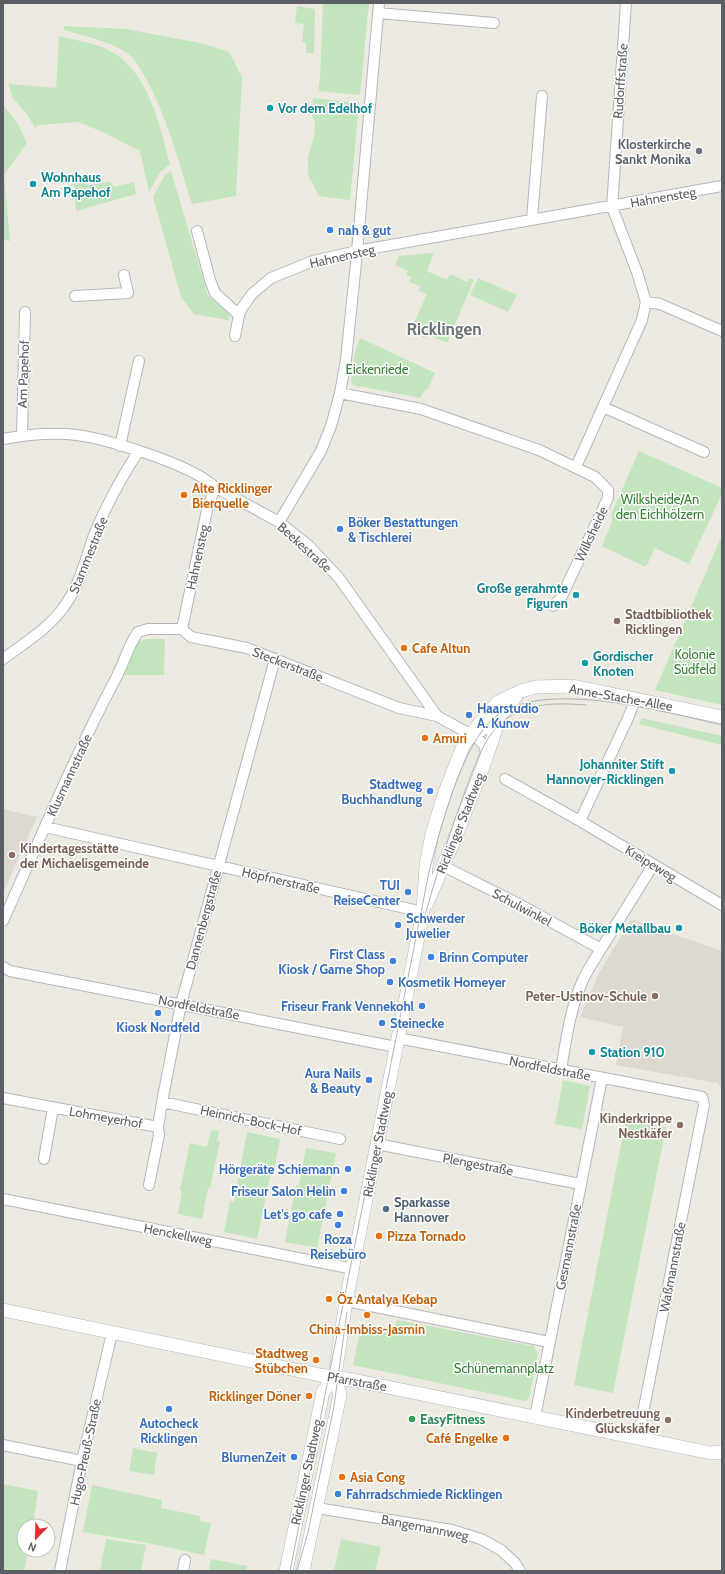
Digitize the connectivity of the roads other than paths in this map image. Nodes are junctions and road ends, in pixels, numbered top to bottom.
1 (626, 3) edge
2 (378, 8) edge
3 (494, 23) dead end
4 (542, 96) dead end
5 (722, 186) edge
6 (612, 207) junction
7 (532, 219) junction
8 (197, 231) dead end
9 (357, 251) junction
10 (124, 275) dead end
11 (75, 296) dead end
12 (646, 302) junction
13 (25, 312) dead end
14 (239, 315) junction
15 (722, 331) edge
16 (235, 336) dead end
17 (139, 361) dead end
18 (340, 393) junction
19 (603, 407) junction
20 (22, 435) junction
21 (3, 439) edge
22 (120, 446) junction
23 (138, 452) junction
24 (704, 452) dead end
25 (576, 467) junction
26 (215, 486) junction
27 (279, 522) junction
28 (553, 606) dead end
29 (182, 629) junction
30 (138, 632) joint
31 (3, 659) edge
32 (276, 659) junction
33 (521, 691) junction
34 (636, 698) junction
35 (437, 716) junction
36 (722, 717) edge
37 (499, 720) junction
38 (471, 735) junction
39 (463, 746) joint
40 (486, 757) junction
41 (505, 779) dead end
42 (580, 821) junction
43 (45, 827) junction
44 (218, 865) junction
45 (653, 865) junction
46 (443, 866) junction
47 (722, 905) edge
48 (423, 912) junction
49 (3, 921) edge
50 (600, 949) junction
51 (3, 967) edge
52 (181, 1004) junction
53 (397, 1042) junction
54 (562, 1070) junction
55 (602, 1078) junction
56 (702, 1097) joint
57 (3, 1098) edge
58 (162, 1102) junction
59 (53, 1108) junction
60 (158, 1127) junction
61 (340, 1139) dead end
62 (377, 1144) junction
63 (44, 1159) dead end
64 (580, 1184) junction
65 (149, 1185) dead end
66 (3, 1199) edge
67 (353, 1269) junction
68 (346, 1301) junction
69 (3, 1310) edge
70 (112, 1333) junction
71 (549, 1342) junction
72 (334, 1376) junction
73 (535, 1417) junction
74 (638, 1438) junction
75 (3, 1445) edge
76 (718, 1455) edge
77 (82, 1460) junction
78 (317, 1508) junction
79 (185, 1560) dead end
80 (60, 1571) edge
81 (183, 1571) edge
82 (286, 1571) edge
83 (303, 1571) edge
84 (520, 1571) edge

1 - 6 street, Rudorffstraße
2 - 3 street
2 - 9 street
4 - 7 street
5 - 6 street, Hahnensteg
6 - 7 street, Hahnensteg
6 - 12 street
7 - 9 street, Hahnensteg
8 - 14 street
9 - 14 street, Hahnensteg
9 - 18 street
10 - 11 street
12 - 15 street
12 - 19 street
13 - 20 street, Am Papehof
14 - 16 street, Hahnensteg
17 - 22 street
18 - 25 street
18 - 27 street
19 - 24 street
19 - 25 street
20 - 21 street, Beekestraße
20 - 22 street, Beekestraße
22 - 23 street, Beekestraße
23 - 26 street, Beekestraße
23 - 31 street, Stammestraße
25 - 28 street, Wilksheide
26 - 27 street, Beekestraße
26 - 29 street, Hahnensteg
27 - 35 street, Beekestraße
29 - 30 street, Steckerstraße
29 - 32 street, Steckerstraße
30 - 43 street, Klusmannstraße
32 - 35 street, Steckerstraße
32 - 44 street, Dannenbergstraße
33 - 34 street, Anne-Stache-Allee
33 - 37 street, Anne-Stache-Allee
33 - 38 street, Anne-Stache-Allee
34 - 36 street, Anne-Stache-Allee
34 - 42 street
35 - 38 street, Beekestraße
37 - 38 street, Anne-Stache-Allee
37 - 40 street, Anne-Stache-Allee
38 - 39 street, Anne-Stache-Allee
38 - 40 street, Beekestraße
39 - 48 street, Ricklinger Stadtweg
40 - 46 street, Ricklinger Stadtweg
41 - 42 street, Kreipeweg
42 - 45 street, Kreipeweg
43 - 44 street, Höpfnerstraße
43 - 49 street, Klusmannstraße
44 - 48 street, Höpfnerstraße
44 - 52 street, Dannenbergstraße
45 - 47 street, Kreipeweg
45 - 50 street
46 - 48 street, Ricklinger Stadtweg
46 - 50 street, Schulwinkel
48 - 53 street, Ricklinger Stadtweg
50 - 54 street
51 - 52 street, Nordfeldstraße
52 - 53 street, Nordfeldstraße
52 - 58 street, Dannenbergstraße
53 - 54 street, Nordfeldstraße
53 - 62 street, Ricklinger Stadtweg
54 - 55 street, Nordfeldstraße
55 - 56 street, Nordfeldstraße
55 - 64 street, Gesmannstraße
56 - 74 street, Waßmannstraße
57 - 59 street, Lohmeyerhof
58 - 60 street, Dannenbergstraße
58 - 61 street, Heinrich-Bock-Hof
59 - 60 street, Lohmeyerhof
59 - 63 street, Lohmeyerhof
60 - 65 street, Dannenbergstraße
62 - 64 street, Plengestraße
62 - 67 street, Ricklinger Stadtweg
64 - 71 street, Gesmannstraße
66 - 67 street, Henckellweg
67 - 68 street, Ricklinger Stadtweg
68 - 71 street
68 - 72 street, Ricklinger Stadtweg
69 - 70 street, Pfarrstraße
70 - 72 street, Pfarrstraße
70 - 77 street, Hugo-Preuß-Straße
71 - 73 street, Gesmannstraße
72 - 73 street, Pfarrstraße
72 - 78 street, Ricklinger Stadtweg
72 - 82 street, Ricklinger Stadtweg
73 - 74 street, Pfarrstraße
74 - 76 street, Pfarrstraße
75 - 77 street
77 - 80 street, Hugo-Preuß-Straße
78 - 83 street, Ricklinger Stadtweg
78 - 84 street, Bangemannweg
79 - 81 street

